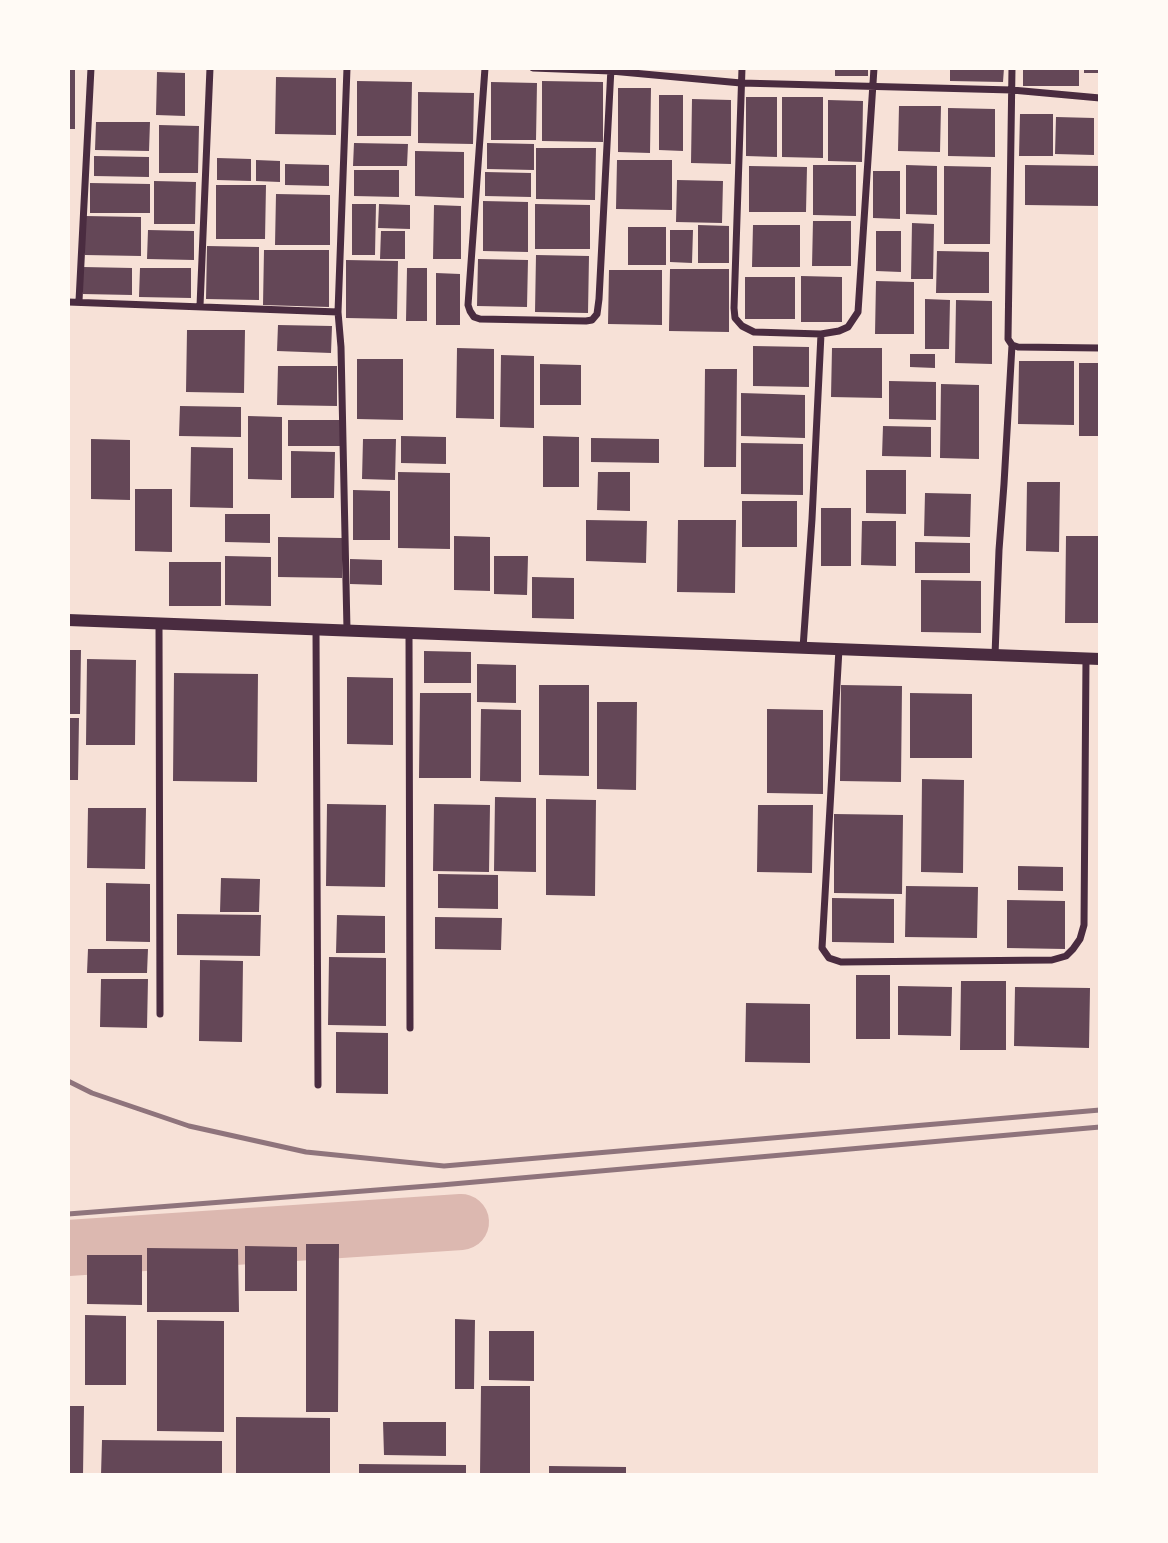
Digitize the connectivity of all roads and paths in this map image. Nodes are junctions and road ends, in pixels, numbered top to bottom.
1 (91, 68) edge
2 (210, 68) edge
3 (347, 68) edge
4 (485, 68) edge
5 (533, 68) edge
6 (742, 68) edge
7 (874, 68) edge
8 (1012, 68) edge
9 (611, 70) edge
10 (741, 83) junction
11 (873, 85) junction
12 (1012, 90) junction
13 (1100, 98) edge
14 (79, 301) junction
15 (68, 302) edge
16 (200, 306) junction
17 (338, 312) junction
18 (821, 334) junction
19 (1012, 345) junction
20 (1100, 348) edge
21 (68, 620) edge
22 (159, 623) junction
23 (316, 629) junction
24 (347, 630) junction
25 (409, 633) junction
26 (803, 648) junction
27 (839, 649) junction
28 (995, 655) junction
29 (1086, 658) junction
30 (1100, 659) edge
31 (160, 1014) dead end
32 (410, 1028) dead end
33 (318, 1085) dead end

1 - 14 street
2 - 16 street
3 - 17 street
4 - 9 street
5 - 9 street
6 - 10 street
7 - 11 street
8 - 12 street
9 - 10 street
10 - 11 street
10 - 18 street
11 - 12 street
11 - 18 street
12 - 13 street
12 - 19 street
14 - 15 street
14 - 16 street
16 - 17 street
17 - 24 street
18 - 26 street
19 - 20 street
19 - 28 street
21 - 22 street
22 - 23 street
22 - 31 street
23 - 24 street
23 - 33 street
24 - 25 street
25 - 26 street
25 - 32 street
26 - 27 street
27 - 28 street
27 - 29 street
28 - 29 street
29 - 30 street

